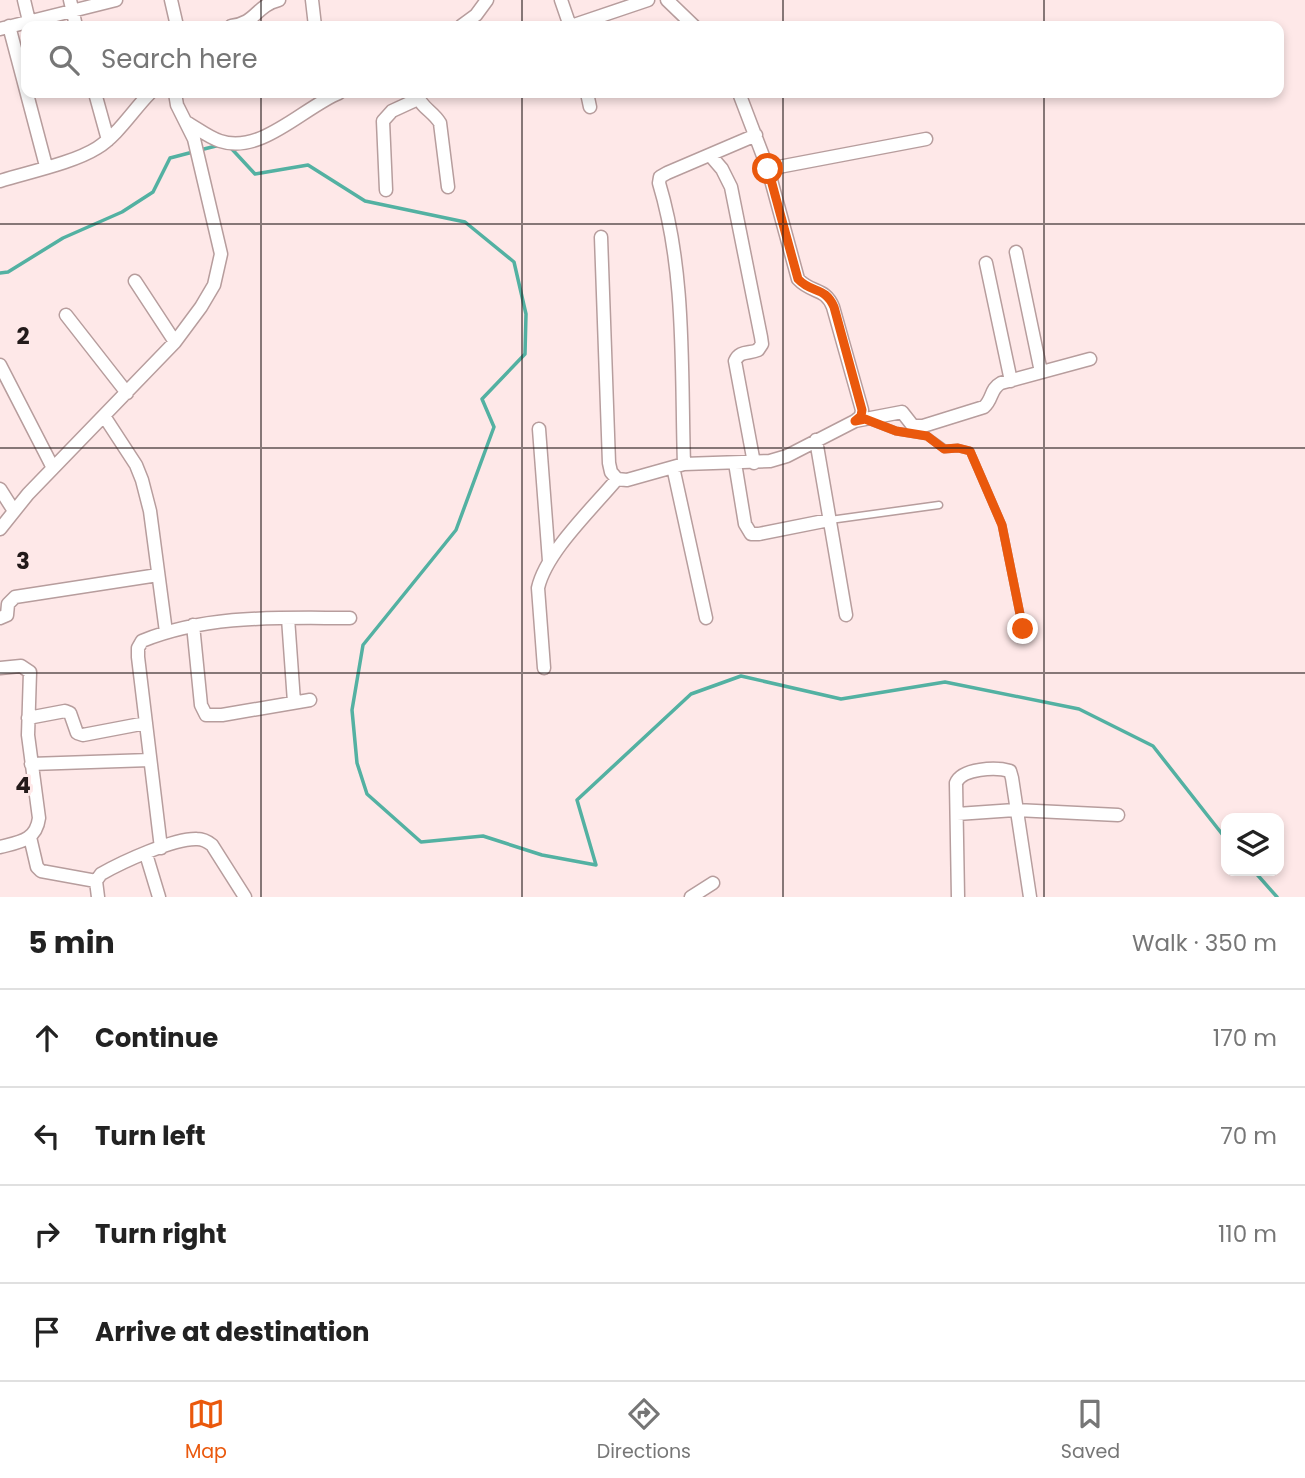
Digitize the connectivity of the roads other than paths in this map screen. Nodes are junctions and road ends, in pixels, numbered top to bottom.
1 (24, 0) edge
2 (116, 0) edge
3 (171, 0) edge
4 (279, 0) edge
5 (312, 0) edge
6 (488, 0) edge
7 (561, 0) edge
8 (648, 0) edge
9 (667, 0) edge
10 (71, 5) edge
11 (29, 21) joint
12 (176, 21) edge
13 (249, 21) edge
14 (314, 21) edge
15 (468, 21) edge
16 (569, 21) edge
17 (586, 21) edge
18 (689, 21) edge
19 (4, 27) edge
20 (21, 83) edge
21 (25, 98) edge
22 (96, 98) edge
23 (146, 98) edge
24 (176, 98) edge
25 (321, 98) edge
26 (414, 98) edge
27 (419, 98) edge
28 (588, 98) edge
29 (741, 98) edge
30 (590, 107) dead end
31 (184, 121) junction
32 (756, 135) junction
33 (926, 139) dead end
34 (108, 140) junction
35 (710, 155) junction
36 (46, 166) junction
37 (768, 169) junction
38 (0, 181) edge
39 (448, 187) dead end
40 (386, 190) dead end
41 (601, 237) dead end
42 (1016, 252) dead end
43 (986, 263) dead end
44 (135, 281) dead end
45 (66, 315) dead end
46 (175, 342) junction
47 (1090, 359) dead end
48 (0, 365) edge
49 (1041, 372) junction
50 (1011, 381) junction
51 (127, 393) junction
52 (104, 416) junction
53 (860, 420) junction
54 (539, 429) dead end
55 (816, 440) junction
56 (735, 463) junction
57 (754, 463) junction
58 (678, 465) junction
59 (52, 468) junction
60 (617, 479) junction
61 (0, 489) edge
62 (939, 505) dead end
63 (14, 511) junction
64 (829, 520) junction
65 (0, 529) edge
66 (549, 561) junction
67 (158, 575) junction
68 (846, 615) dead end
69 (0, 618) edge
70 (288, 618) junction
71 (350, 618) dead end
72 (706, 618) dead end
73 (192, 625) junction
74 (1023, 629) dead end
75 (166, 632) junction
76 (0, 668) edge
77 (544, 668) dead end
78 (310, 700) dead end
79 (294, 702) junction
80 (27, 718) junction
81 (146, 723) junction
82 (150, 760) junction
83 (31, 764) junction
84 (1015, 810) junction
85 (957, 814) junction
86 (1118, 815) dead end
87 (30, 837) junction
88 (0, 847) edge
89 (161, 848) junction
90 (146, 854) junction
91 (96, 881) junction
92 (713, 883) dead end
93 (98, 897) edge
94 (159, 897) edge
95 (245, 897) edge
96 (691, 897) edge
97 (958, 897) edge
98 (1030, 897) edge

1 - 11 street
2 - 10 street
3 - 12 street
4 - 13 street
5 - 14 street
6 - 15 street
7 - 16 street
8 - 17 street
9 - 18 street
10 - 11 street
19 - 20 street
21 - 36 street
22 - 34 street
23 - 34 street
24 - 31 street
25 - 31 street
26 - 40 street
27 - 39 street
28 - 30 street
29 - 32 street
31 - 46 street
32 - 35 street
32 - 37 street
33 - 37 street
34 - 36 street
35 - 57 street
35 - 58 street
36 - 38 street
37 - 53 street
41 - 60 street
42 - 49 street
43 - 50 street
44 - 46 street
45 - 51 street
46 - 51 street
47 - 49 street
48 - 59 street
49 - 50 street
50 - 53 street
51 - 52 street
52 - 59 street
52 - 67 street
53 - 55 street
53 - 74 lane
54 - 66 street
55 - 57 street
55 - 64 street
56 - 57 street
56 - 58 street
56 - 64 street
58 - 60 street
58 - 72 street
59 - 63 street
60 - 66 street
61 - 63 street
62 - 64 lane
63 - 65 street
64 - 68 street
66 - 77 street
67 - 69 street
67 - 75 street
70 - 71 street
70 - 73 street
70 - 79 street
73 - 75 street
73 - 79 street
75 - 81 street
76 - 80 street
78 - 79 street
80 - 81 street
80 - 83 street
81 - 82 street
82 - 83 street
82 - 89 street
83 - 87 street
84 - 85 street
84 - 85 street
84 - 86 street
84 - 98 street
85 - 97 street
87 - 88 street
87 - 91 street
89 - 90 street
89 - 95 street
90 - 91 street
90 - 94 street
91 - 93 street
92 - 96 street

